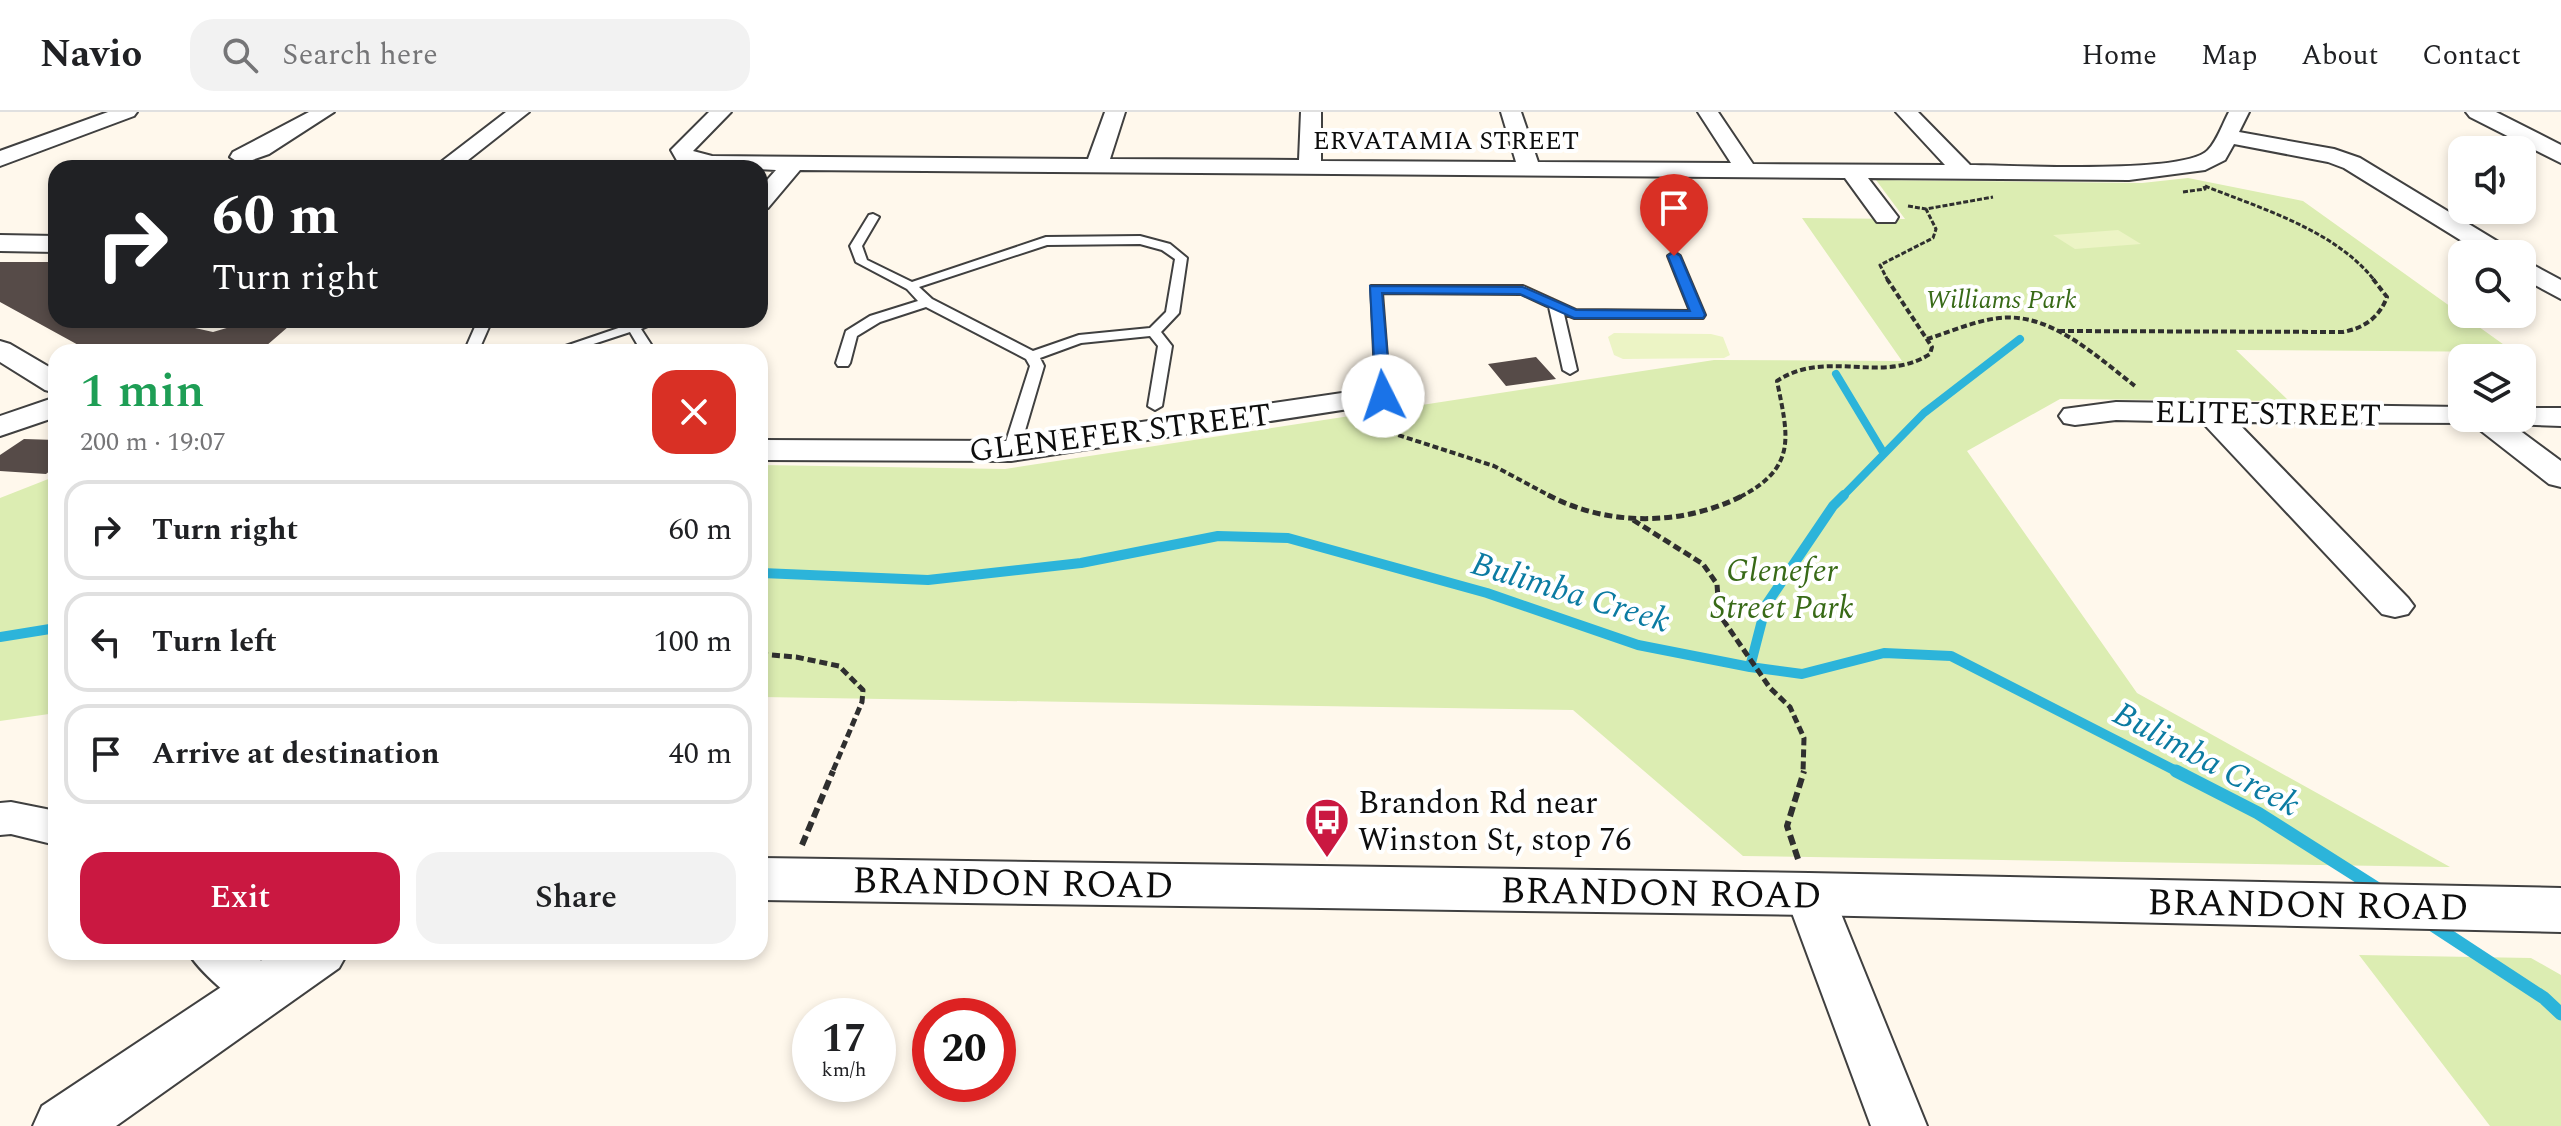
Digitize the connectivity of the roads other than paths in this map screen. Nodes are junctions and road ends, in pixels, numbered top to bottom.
1 (127, 112) edge
2 (324, 112) edge
3 (519, 112) edge
4 (721, 112) edge
5 (1115, 112) edge
6 (1311, 112) edge
7 (1511, 112) edge
8 (1708, 112) edge
9 (1906, 112) edge
10 (2239, 112) edge
11 (2478, 112) edge
12 (2227, 136) junction
13 (2561, 155) edge
14 (241, 157) dead end
15 (0, 159) edge
16 (455, 160) edge
17 (693, 160) edge
18 (768, 163) edge
19 (794, 163) junction
20 (1097, 166) junction
21 (1310, 167) junction
22 (1529, 169) junction
23 (1747, 171) junction
24 (1852, 172) junction
25 (1964, 172) junction
26 (768, 194) edge
27 (873, 217) dead end
28 (1886, 217) dead end
29 (2478, 240) edge
30 (0, 243) edge
31 (48, 244) edge
32 (1674, 256) dead end
33 (2536, 276) edge
34 (911, 286) junction
35 (2561, 291) edge
36 (927, 302) junction
37 (1555, 305) junction
38 (635, 329) joint
39 (1154, 332) junction
40 (583, 344) edge
41 (644, 344) edge
42 (0, 350) edge
43 (1032, 356) junction
44 (843, 363) dead end
45 (1570, 370) dead end
46 (48, 379) edge
47 (1383, 396) joint
48 (1155, 406) dead end
49 (48, 409) edge
50 (2210, 412) junction
51 (2075, 416) dead end
52 (2448, 416) edge
53 (2536, 417) edge
54 (2561, 417) edge
55 (0, 427) edge
56 (2502, 432) edge
57 (768, 450) edge
58 (1011, 451) junction
59 (2561, 477) edge
60 (2395, 606) dead end
61 (0, 819) edge
62 (48, 826) edge
63 (774, 879) edge
64 (1809, 894) junction
65 (2561, 910) edge
66 (223, 960) edge
67 (307, 960) edge
68 (262, 991) junction
69 (65, 1126) edge
70 (1899, 1126) edge

1 - 15 street
2 - 14 street
3 - 16 street
4 - 17 street, ERVATAMIA STREET
5 - 20 street
6 - 21 street
7 - 22 street
8 - 23 street
9 - 25 street
10 - 12 street, ERVATAMIA STREET
11 - 13 street
12 - 25 street, ERVATAMIA STREET
12 - 29 street
18 - 19 street, ERVATAMIA STREET
19 - 20 street, ERVATAMIA STREET
19 - 26 street
20 - 21 street, ERVATAMIA STREET
21 - 22 street, ERVATAMIA STREET
22 - 23 street, ERVATAMIA STREET
23 - 24 street, ERVATAMIA STREET
24 - 25 street, ERVATAMIA STREET
24 - 28 street
27 - 34 lane
30 - 31 street
32 - 37 lane
33 - 35 street
34 - 36 lane
34 - 39 lane
36 - 43 lane
36 - 44 lane
37 - 45 lane
37 - 47 lane
38 - 40 lane
38 - 41 lane
39 - 43 lane
39 - 48 lane
42 - 46 street
43 - 58 lane
47 - 58 street, GLENEFER STREET
49 - 55 street
50 - 51 street, ELITE STREET
50 - 52 street, ELITE STREET
50 - 60 street
53 - 54 street
56 - 59 street
57 - 58 street, GLENEFER STREET
61 - 62 street
63 - 64 street, BRANDON ROAD
64 - 65 street, BRANDON ROAD
64 - 70 street
66 - 68 street
67 - 68 street
68 - 69 street

